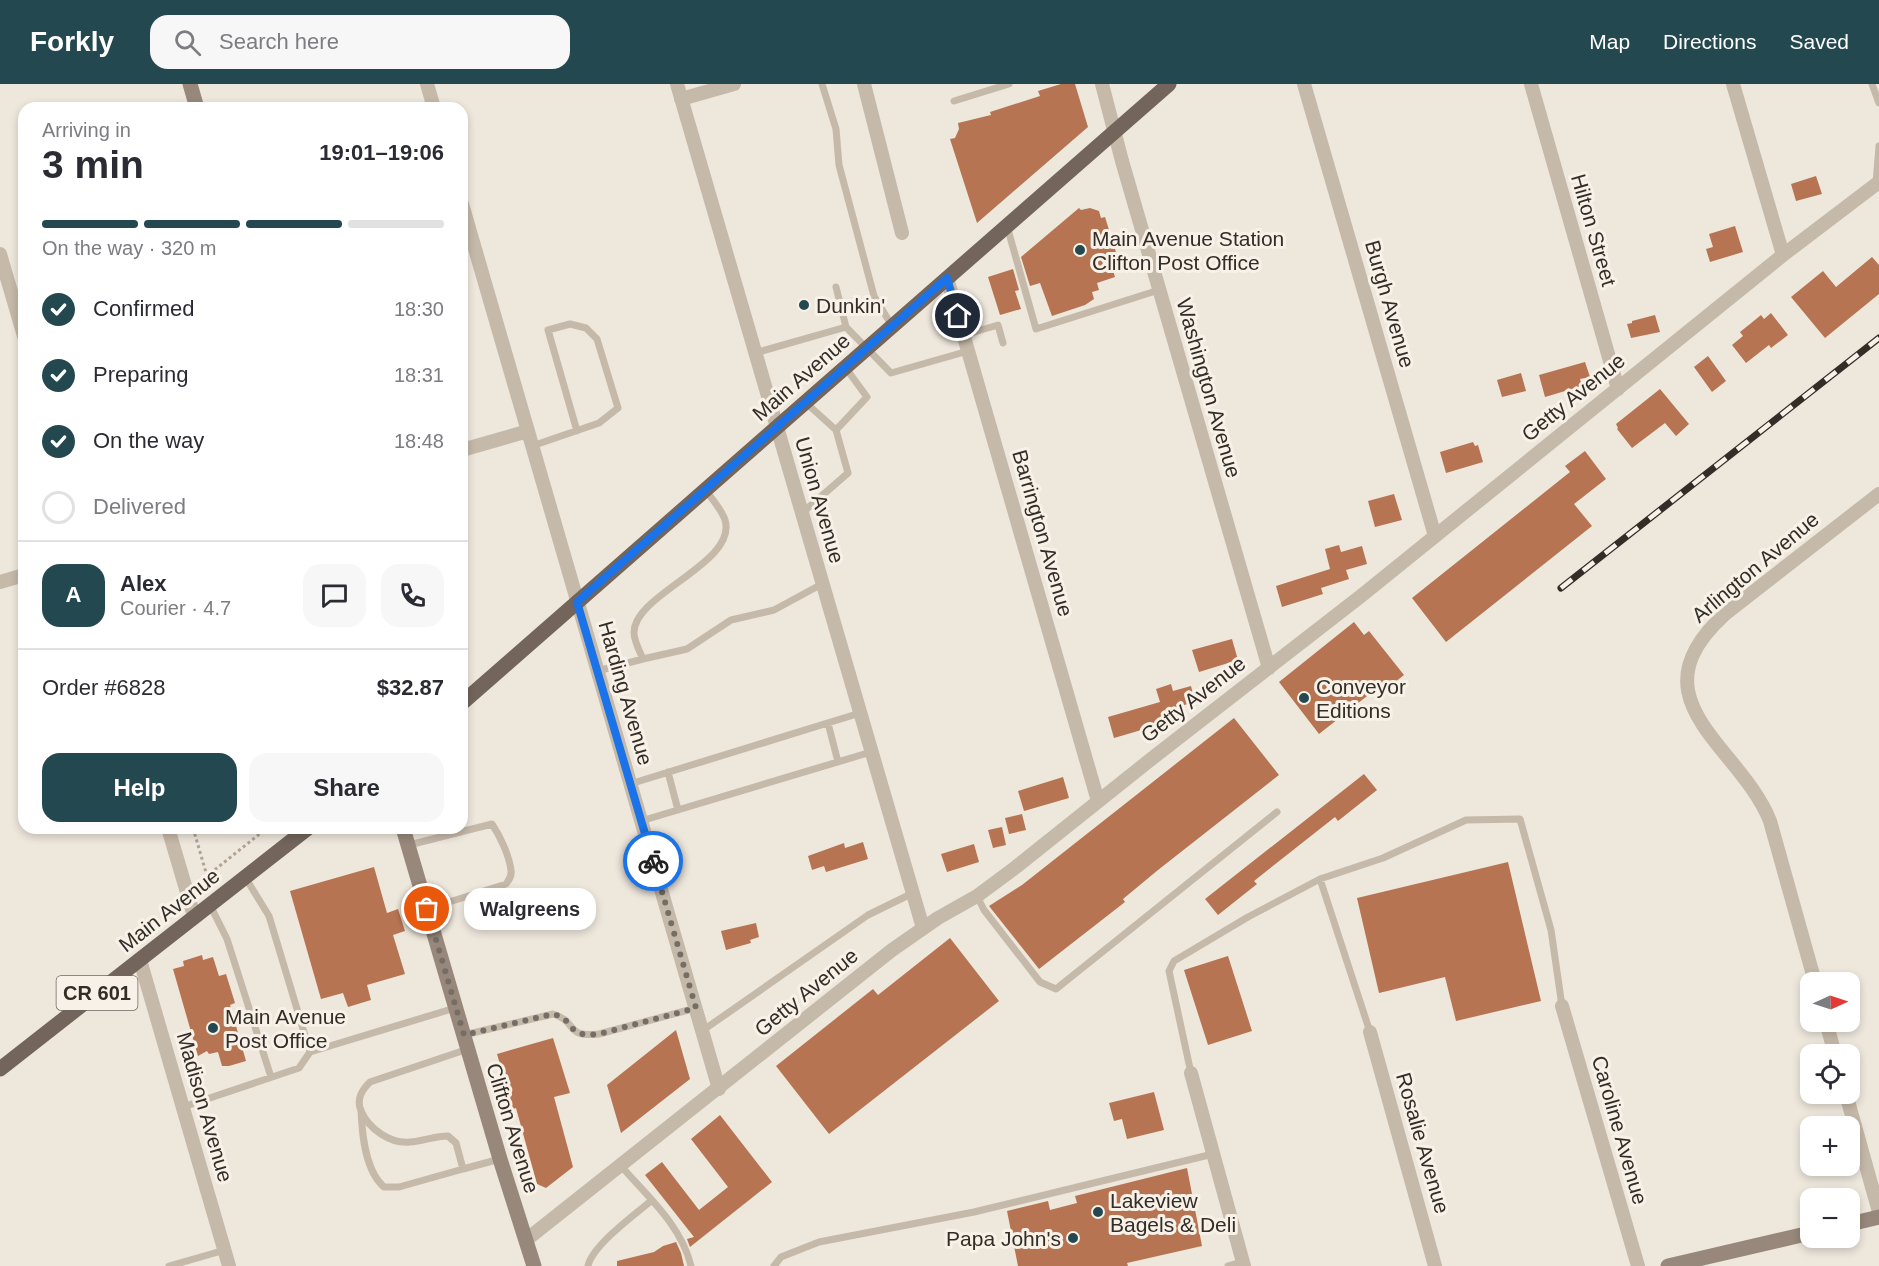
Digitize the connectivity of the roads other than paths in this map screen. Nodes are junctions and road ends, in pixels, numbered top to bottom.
1 (190, 84) edge
2 (427, 84) edge
3 (676, 84) edge
4 (734, 84) edge
5 (822, 84) edge
6 (864, 84) edge
7 (1009, 84) edge
8 (1102, 84) edge
9 (1169, 84) edge
10 (1304, 84) edge
11 (1531, 84) edge
12 (1733, 84) edge
13 (1872, 84) edge
14 (681, 99) junction
15 (954, 101) dead end
16 (195, 102) edge
17 (432, 102) edge
18 (1879, 103) edge
19 (1114, 132) junction
20 (1879, 146) edge
21 (1878, 183) edge
22 (468, 225) edge
23 (1007, 226) junction
24 (902, 233) dead end
25 (0, 254) edge
26 (1783, 255) junction
27 (947, 278) junction
28 (836, 287) dead end
29 (1159, 290) junction
30 (18, 316) edge
31 (892, 326) junction
32 (846, 327) junction
33 (964, 335) junction
34 (1003, 343) dead end
35 (867, 348) junction
36 (968, 351) junction
37 (755, 353) junction
38 (845, 367) junction
39 (1618, 388) junction
40 (805, 402) junction
41 (777, 427) junction
42 (836, 430) junction
43 (528, 431) junction
44 (577, 431) junction
45 (532, 446) junction
46 (468, 448) edge
47 (705, 489) junction
48 (1879, 494) edge
49 (802, 513) junction
50 (1436, 536) junction
51 (18, 577) edge
52 (0, 582) edge
53 (822, 584) junction
54 (577, 602) junction
55 (643, 659) junction
56 (1269, 668) junction
57 (597, 671) junction
58 (468, 697) edge
59 (860, 713) junction
60 (828, 723) junction
61 (871, 752) junction
62 (838, 762) junction
63 (668, 772) junction
64 (630, 784) junction
65 (1098, 801) junction
66 (678, 810) junction
67 (1277, 812) dead end
68 (641, 821) junction
69 (468, 830) edge
70 (170, 834) edge
71 (300, 834) edge
72 (405, 834) edge
73 (452, 834) edge
74 (408, 845) junction
75 (245, 877) junction
76 (1320, 879) junction
77 (913, 893) junction
78 (977, 896) junction
79 (210, 904) junction
80 (427, 909) junction
81 (194, 916) junction
82 (923, 928) junction
83 (140, 960) junction
84 (1812, 972) edge
85 (1562, 1006) joint
86 (456, 1007) junction
87 (696, 1008) junction
88 (702, 1031) junction
89 (1370, 1032) joint
90 (466, 1042) junction
91 (310, 1052) junction
92 (0, 1069) edge
93 (1191, 1073) joint
94 (271, 1077) junction
95 (719, 1089) junction
96 (1849, 1104) edge
97 (183, 1107) junction
98 (361, 1110) junction
99 (1213, 1154) junction
100 (500, 1159) junction
101 (621, 1166) junction
102 (463, 1169) junction
103 (651, 1201) junction
104 (1879, 1212) edge
105 (1879, 1217) edge
106 (1860, 1222) edge
107 (1800, 1235) edge
108 (526, 1240) junction
109 (225, 1250) junction
110 (1243, 1264) edge
111 (169, 1266) edge
112 (230, 1266) edge
113 (533, 1266) edge
114 (588, 1266) edge
115 (691, 1266) edge
116 (774, 1266) edge
117 (1228, 1266) edge
118 (1435, 1266) edge
119 (1638, 1266) edge
120 (1668, 1266) edge

1 - 16 main road
2 - 17 street
3 - 14 street, Union Avenue
4 - 14 street
5 - 31 lane
6 - 24 street
7 - 15 lane
8 - 19 street, Washington Avenue
9 - 19 main road, Main Avenue
10 - 50 street, Burgh Avenue
11 - 39 street, Hilton Street
12 - 26 street
13 - 18 lane
14 - 37 street, Union Avenue
19 - 23 main road, Main Avenue
19 - 29 street, Washington Avenue
20 - 21 lane
21 - 26 street, Getty Avenue
22 - 43 street, Harding Avenue
23 - 27 main road, Main Avenue
23 - 29 lane
25 - 30 street
26 - 39 street, Getty Avenue
27 - 31 main road, Main Avenue
27 - 33 street, Barrington Avenue
28 - 32 lane
29 - 56 street, Washington Avenue
31 - 35 main road, Main Avenue
32 - 35 lane
32 - 37 lane
33 - 34 lane
33 - 36 street, Barrington Avenue
35 - 36 lane
35 - 38 main road, Main Avenue
36 - 65 street, Barrington Avenue
37 - 41 street, Union Avenue
38 - 40 main road, Main Avenue
38 - 42 lane
39 - 50 street, Getty Avenue
40 - 41 main road, Main Avenue
40 - 42 lane
41 - 47 main road, Main Avenue
41 - 49 street, Union Avenue
42 - 49 lane
43 - 45 street, Harding Avenue
43 - 46 street
44 - 44 lane
44 - 45 lane
45 - 54 street, Harding Avenue
47 - 54 main road, Main Avenue
47 - 55 lane
48 - 84 street, Arlington Avenue
49 - 53 street, Union Avenue
50 - 56 street, Getty Avenue
51 - 52 street
53 - 55 lane
53 - 59 street, Union Avenue
54 - 57 street, Harding Avenue
54 - 58 main road, Main Avenue
55 - 57 lane
56 - 65 street, Getty Avenue
57 - 64 street, Harding Avenue
59 - 60 lane
59 - 61 street, Union Avenue
60 - 62 lane
60 - 63 lane
61 - 62 lane
61 - 77 street, Union Avenue
62 - 66 lane
63 - 64 lane
63 - 66 lane
64 - 68 street, Harding Avenue
65 - 78 street, Getty Avenue
66 - 68 lane
67 - 78 lane
68 - 87 street, Harding Avenue
69 - 80 lane
70 - 81 street
71 - 75 main road, Main Avenue / CR 601
72 - 74 main road, Clifton Avenue
73 - 74 lane
74 - 80 main road, Clifton Avenue
75 - 79 main road, Main Avenue / CR 601
75 - 91 lane
76 - 85 lane
76 - 89 lane
76 - 93 lane
77 - 82 street, Union Avenue
77 - 88 lane
78 - 82 street, Getty Avenue
79 - 81 main road, Main Avenue / CR 601
79 - 94 lane
80 - 86 main road, Clifton Avenue
81 - 83 main road, Main Avenue / CR 601
82 - 95 street, Getty Avenue
83 - 92 main road, Main Avenue / CR 601
83 - 97 street, Madison Avenue
85 - 119 street, Caroline Avenue
86 - 90 main road, Clifton Avenue
86 - 91 lane
87 - 88 street, Harding Avenue
87 - 90 lane
88 - 95 street, Harding Avenue
89 - 118 street, Rosalie Avenue
90 - 98 lane
90 - 100 main road, Clifton Avenue
91 - 94 lane
93 - 99 street
94 - 97 lane
95 - 101 street, Getty Avenue
96 - 104 street
97 - 109 street, Madison Avenue
98 - 102 lane
98 - 102 lane
99 - 110 street
99 - 116 lane
100 - 102 lane
100 - 108 main road, Clifton Avenue
101 - 103 lane
101 - 108 street, Getty Avenue
103 - 114 lane
103 - 115 lane
105 - 106 main road
107 - 120 main road
108 - 113 main road, Clifton Avenue
109 - 111 lane
109 - 112 street, Madison Avenue
110 - 117 lane

